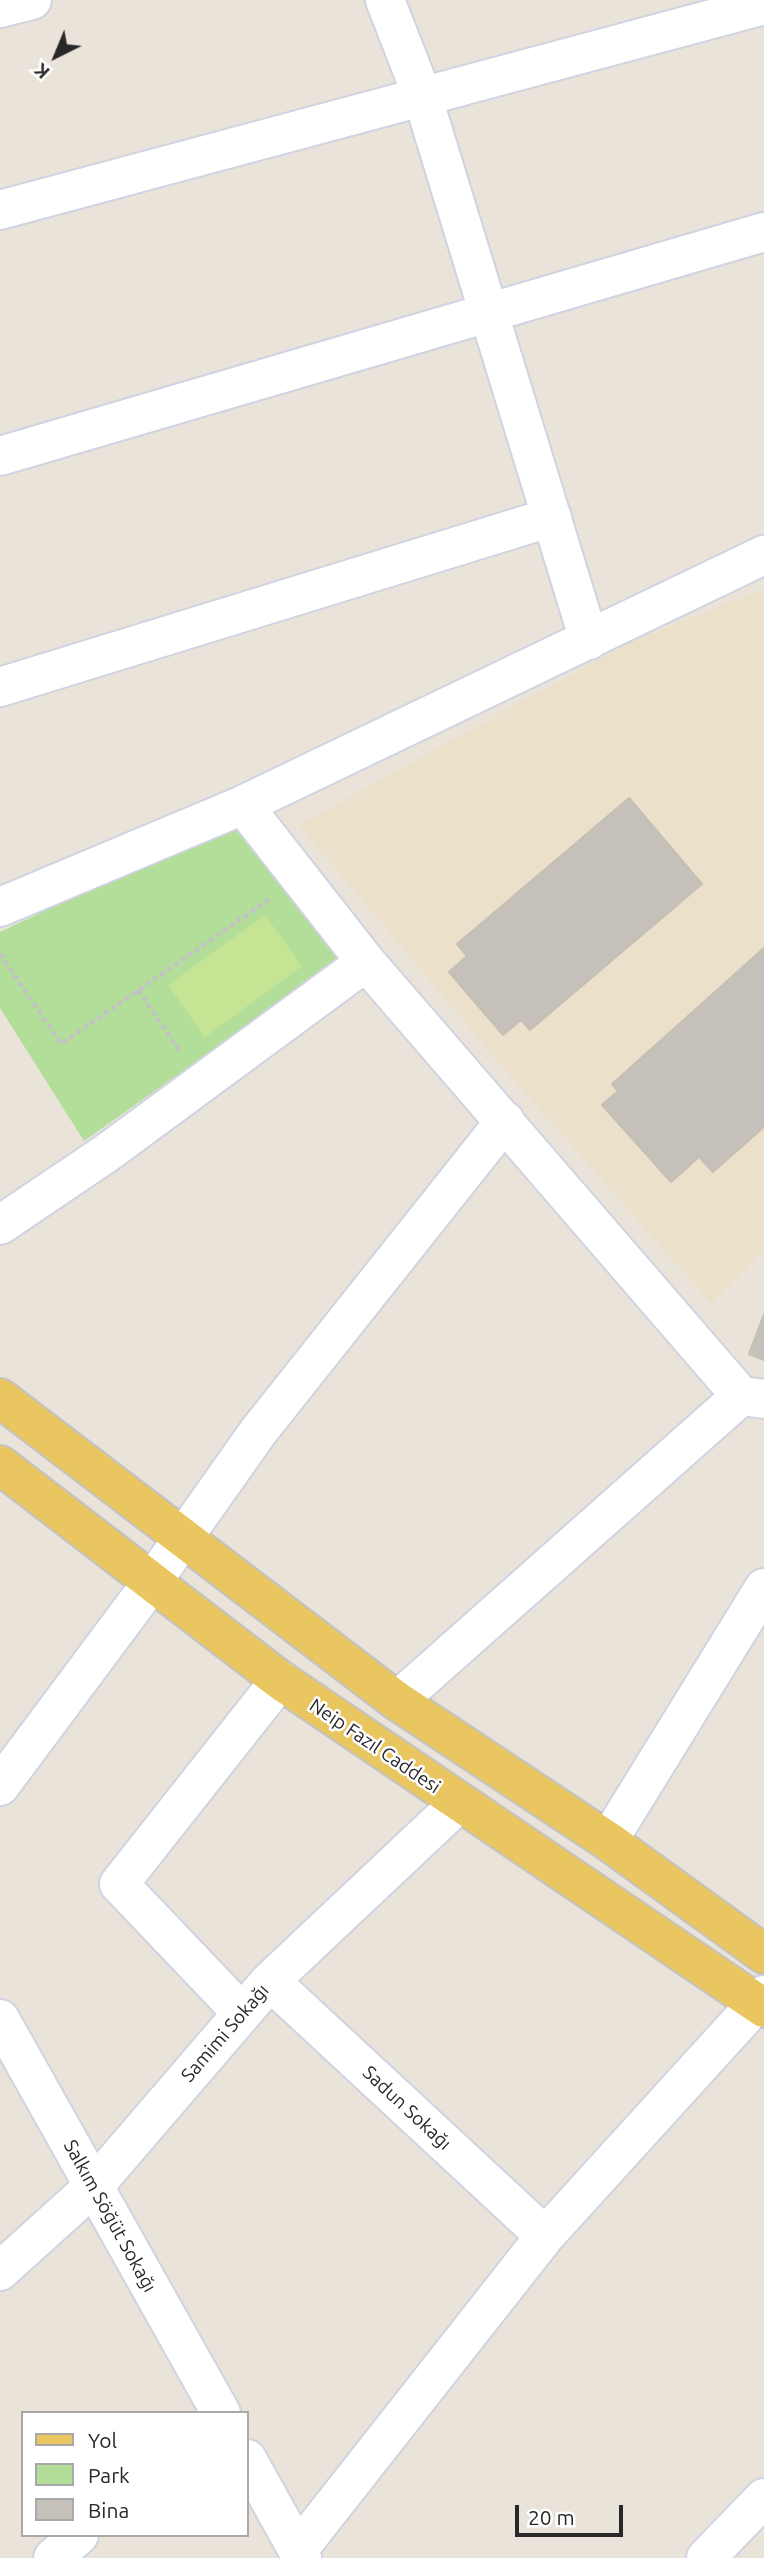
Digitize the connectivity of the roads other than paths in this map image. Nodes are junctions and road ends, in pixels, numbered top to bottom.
1 (32, 0) edge
2 (385, 0) edge
3 (764, 5) edge
4 (0, 8) edge
5 (422, 95) junction
6 (0, 209) edge
7 (764, 232) edge
8 (489, 313) junction
9 (0, 456) edge
10 (552, 517) junction
11 (764, 555) edge
12 (589, 640) junction
13 (0, 687) edge
14 (243, 805) junction
15 (0, 907) edge
16 (366, 962) junction
17 (505, 1121) junction
18 (0, 1225) edge
19 (0, 1398) edge
20 (753, 1398) edge
21 (0, 1465) edge
22 (183, 1538) junction
23 (152, 1581) junction
24 (764, 1588) edge
25 (280, 1680) junction
26 (397, 1701) junction
27 (0, 1786) edge
28 (459, 1803) junction
29 (608, 1841) junction
30 (764, 1954) edge
31 (270, 1980) junction
32 (762, 2002) edge
33 (242, 2013) junction
34 (0, 2021) edge
35 (94, 2186) junction
36 (545, 2236) junction
37 (0, 2271) edge
38 (220, 2411) edge
39 (248, 2461) edge
40 (761, 2506) edge
41 (77, 2537) edge
42 (300, 2554) edge
43 (52, 2558) edge
44 (706, 2558) edge

1 - 4 street
2 - 5 street
3 - 5 street
5 - 6 street
5 - 8 street
7 - 8 street
8 - 9 street
8 - 10 street
10 - 12 street
10 - 13 street
11 - 12 street
12 - 14 street
14 - 15 street
14 - 16 street
16 - 17 street
16 - 18 street
17 - 20 street
17 - 22 street
19 - 22 main road
20 - 26 street
21 - 23 main road, Neip Fazıl Caddesi
22 - 23 street
22 - 26 main road
23 - 25 main road, Neip Fazıl Caddesi
23 - 27 street
24 - 29 street
25 - 28 main road, Neip Fazıl Caddesi
25 - 33 street
26 - 29 main road
28 - 31 street, Samimi Sokağı
28 - 32 main road, Neip Fazıl Caddesi
29 - 30 main road
31 - 33 street, Samimi Sokağı
31 - 36 street, Sadun Sokağı
32 - 36 street
33 - 35 street, Samimi Sokağı
34 - 35 street, Salkım Söğüt Sokağı
35 - 37 street, Samimi Sokağı
35 - 38 street, Salkım Söğüt Sokağı
36 - 42 street
39 - 42 street
40 - 44 street
41 - 43 street

